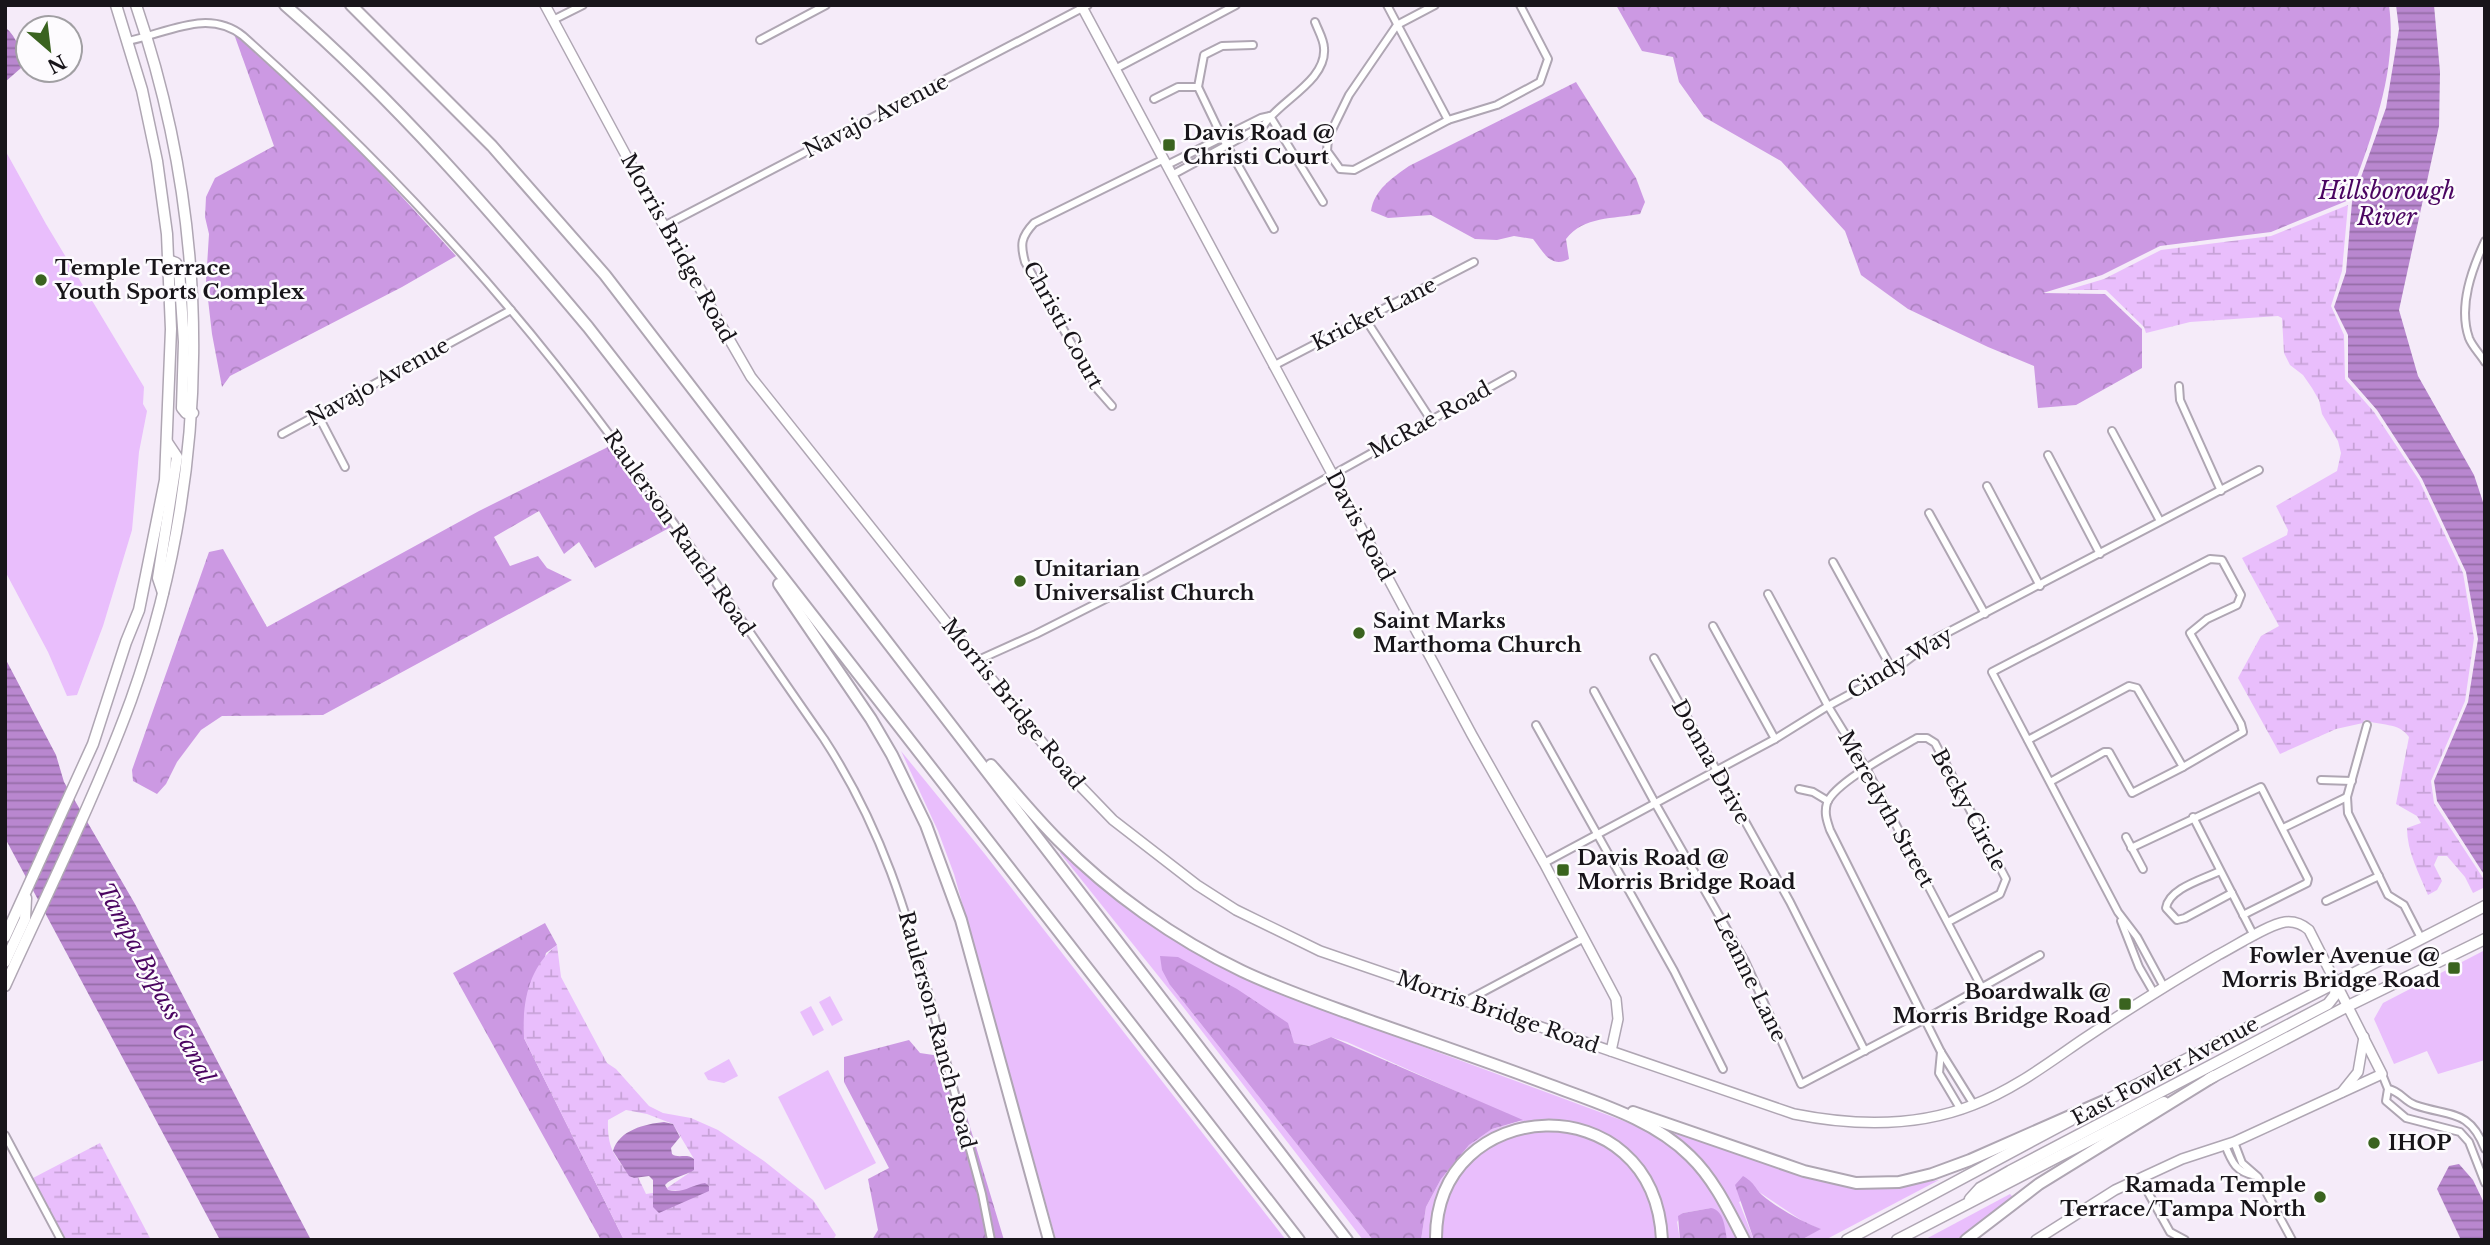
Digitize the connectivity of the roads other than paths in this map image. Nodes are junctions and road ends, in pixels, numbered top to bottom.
1 (116, 5) edge
2 (136, 5) edge
3 (285, 5) edge
4 (351, 5) edge
5 (545, 5) edge
6 (583, 5) edge
7 (826, 5) edge
8 (1236, 5) edge
9 (1387, 5) edge
10 (1435, 5) edge
11 (1520, 5) edge
12 (1084, 6) edge
13 (553, 20) junction
14 (1315, 22) dead end
15 (1397, 25) junction
16 (147, 37) junction
17 (760, 40) dead end
18 (128, 41) junction
19 (1253, 45) dead end
20 (1115, 69) junction
21 (1198, 87) junction
22 (1154, 99) dead end
23 (1270, 116) junction
24 (1448, 120) junction
25 (1222, 137) junction
26 (1227, 146) junction
27 (1166, 162) junction
28 (1172, 175) junction
29 (1323, 202) dead end
30 (664, 226) junction
31 (1273, 229) dead end
32 (2485, 241) edge
33 (168, 260) junction
34 (1474, 262) dead end
35 (511, 310) junction
36 (1366, 320) junction
37 (2485, 362) edge
38 (1273, 366) junction
39 (1512, 375) dead end
40 (2179, 386) dead end
41 (1112, 406) dead end
42 (193, 413) junction
43 (318, 415) junction
44 (1431, 420) junction
45 (2112, 431) dead end
46 (282, 434) dead end
47 (167, 441) junction
48 (2048, 455) dead end
49 (345, 467) dead end
50 (2259, 470) dead end
51 (1332, 474) junction
52 (1987, 486) dead end
53 (2221, 491) junction
54 (729, 509) junction
55 (1929, 513) dead end
56 (2160, 521) junction
57 (2100, 554) junction
58 (1833, 562) dead end
59 (2040, 586) junction
60 (163, 593) junction
61 (1768, 594) dead end
62 (1985, 614) junction
63 (1713, 626) dead end
64 (1654, 658) dead end
65 (976, 661) junction
66 (1893, 671) junction
67 (922, 686) junction
68 (1594, 691) dead end
69 (1828, 706) junction
70 (1536, 725) dead end
71 (2367, 725) dead end
72 (1774, 739) junction
73 (2028, 740) junction
74 (1866, 768) junction
75 (2183, 768) junction
76 (1715, 771) junction
77 (2321, 780) dead end
78 (2352, 781) junction
79 (2050, 782) junction
80 (1799, 789) dead end
81 (2347, 797) junction
82 (1828, 800) junction
83 (1655, 803) junction
84 (2193, 817) junction
85 (2283, 828) junction
86 (1595, 834) junction
87 (2126, 837) dead end
88 (2132, 848) junction
89 (1544, 863) junction
90 (2143, 869) dead end
91 (2220, 871) junction
92 (2379, 876) junction
93 (27, 891) junction
94 (2232, 893) junction
95 (2326, 901) dead end
96 (2485, 906) edge
97 (2118, 912) junction
98 (2243, 915) junction
99 (1948, 922) junction
100 (2254, 936) junction
101 (5, 937) edge
102 (1584, 938) junction
103 (2421, 938) junction
104 (2485, 939) edge
105 (2039, 955) dead end
106 (5, 962) edge
107 (2336, 981) junction
108 (5, 986) edge
109 (2164, 986) junction
110 (1982, 988) junction
111 (2154, 993) junction
112 (1466, 1001) junction
113 (2348, 1006) junction
114 (1925, 1019) junction
115 (2364, 1037) junction
116 (1611, 1051) junction
117 (1865, 1051) junction
118 (1941, 1052) junction
119 (1723, 1069) dead end
120 (2382, 1074) junction
121 (2214, 1076) junction
122 (2388, 1089) junction
123 (2340, 1095) junction
124 (1591, 1100) junction
125 (2104, 1101) junction
126 (1974, 1105) junction
127 (1961, 1110) junction
128 (5, 1135) edge
129 (2483, 1137) edge
130 (2469, 1142) junction
131 (2230, 1144) junction
132 (2485, 1149) edge
133 (2482, 1170) edge
134 (2140, 1178) junction
135 (2485, 1183) edge
136 (1032, 1184) junction
137 (1964, 1205) junction
138 (61, 1240) edge
139 (991, 1240) edge
140 (1042, 1240) edge
141 (1049, 1240) edge
142 (1299, 1240) edge
143 (1347, 1240) edge
144 (1436, 1240) edge
145 (1662, 1240) edge
146 (1744, 1240) edge
147 (1847, 1240) edge
148 (1897, 1240) edge
149 (1966, 1240) edge
150 (2036, 1240) edge
151 (2185, 1240) edge
152 (2292, 1240) edge

1 - 18 main road
2 - 16 main road
3 - 54 highway
4 - 67 highway
5 - 13 street, Morris Bridge Road
6 - 13 street
7 - 17 street
8 - 20 street
9 - 15 street
10 - 15 street
11 - 24 street
12 - 20 street, Davis Road
12 - 30 street, Navajo Avenue
13 - 30 street, Morris Bridge Road
14 - 23 street
15 - 24 street
15 - 24 street
16 - 18 street, Raulerson Ranch Road
16 - 35 street, Raulerson Ranch Road
16 - 42 main road
18 - 33 main road
19 - 21 street
20 - 27 street, Davis Road
21 - 22 street
21 - 25 street
23 - 25 street, Christi Court
23 - 26 street
23 - 29 street
25 - 26 street
25 - 27 street, Christi Court
26 - 28 street
26 - 31 street
27 - 28 street, Davis Road
27 - 41 street, Christi Court
28 - 38 street, Davis Road
30 - 65 street, Morris Bridge Road
32 - 37 street
33 - 42 main road
33 - 47 main road
34 - 36 street, Kricket Lane
35 - 43 street, Navajo Avenue
35 - 139 street, Raulerson Ranch Road
36 - 38 street, Kricket Lane
36 - 44 street
38 - 51 street, Davis Road
39 - 44 street, McRae Road
40 - 53 street
42 - 60 main road
43 - 46 street, Navajo Avenue
43 - 49 street
44 - 51 street, McRae Road
45 - 56 street
47 - 60 main road
47 - 93 main road
48 - 57 street
50 - 53 street, Cindy Way
51 - 65 street, McRae Road
51 - 89 street, Davis Road
52 - 59 street
53 - 56 street, Cindy Way
54 - 136 highway
54 - 142 highway
55 - 62 street
56 - 57 street, Cindy Way
57 - 59 street, Cindy Way
58 - 66 street
59 - 62 street, Cindy Way
60 - 108 main road
61 - 69 street, Meredyth Street
62 - 66 street, Cindy Way
63 - 72 street
64 - 76 street, Donna Drive
65 - 112 street, Morris Bridge Road
66 - 69 street, Cindy Way
67 - 124 highway
67 - 143 highway
68 - 83 street, Leanne Lane
69 - 72 street, Cindy Way
69 - 74 street, Meredyth Street
70 - 86 street
71 - 78 street
72 - 76 street, Cindy Way
73 - 75 street
73 - 75 street
73 - 79 street
74 - 82 street, Becky Circle
74 - 99 street, Meredyth Street
74 - 99 street, Becky Circle
75 - 79 street
76 - 83 street, Cindy Way
76 - 117 street, Donna Drive
77 - 78 street
78 - 81 street
79 - 97 street
80 - 82 street
81 - 85 street
81 - 92 street
82 - 114 street
83 - 86 street, Cindy Way
83 - 117 street, Leanne Lane
84 - 85 street
84 - 88 street
84 - 91 street
85 - 98 street
86 - 89 street, Cindy Way
86 - 119 street
87 - 88 street
88 - 90 street
89 - 102 street, Davis Road
91 - 94 street
91 - 94 street
92 - 95 street
92 - 103 street
93 - 101 main road
93 - 106 main road
94 - 98 street
96 - 103 main road, East Fowler Avenue
97 - 109 street
97 - 111 street
98 - 100 street
99 - 110 street, Meredyth Street
100 - 107 street, Morris Bridge Road
100 - 109 street, Morris Bridge Road
102 - 112 street
102 - 116 street, Davis Road
103 - 107 main road, East Fowler Avenue
104 - 113 main road, East Fowler Avenue
105 - 110 street
107 - 113 street, Morris Bridge Road
107 - 125 main road, East Fowler Avenue
107 - 137 main road
109 - 111 street, Morris Bridge Road
110 - 114 street
111 - 126 street, Morris Bridge Road
112 - 116 street, Morris Bridge Road
113 - 115 street, Morris Bridge Road
113 - 121 main road, East Fowler Avenue
114 - 117 street
114 - 118 street
115 - 120 street, Morris Bridge Road
115 - 123 street
116 - 127 street, Morris Bridge Road
118 - 126 street
118 - 127 street
120 - 122 street
120 - 123 street
121 - 137 main road, East Fowler Avenue
121 - 149 highway
122 - 129 street
122 - 130 street
123 - 131 street
124 - 125 highway
124 - 146 highway
125 - 147 main road, East Fowler Avenue
126 - 127 street, Morris Bridge Road
128 - 138 street
129 - 130 street
129 - 132 street
130 - 133 street
131 - 134 street
131 - 152 street
133 - 135 street
134 - 150 street
134 - 151 street
136 - 140 highway
136 - 141 highway
137 - 148 main road, East Fowler Avenue
144 - 145 highway

